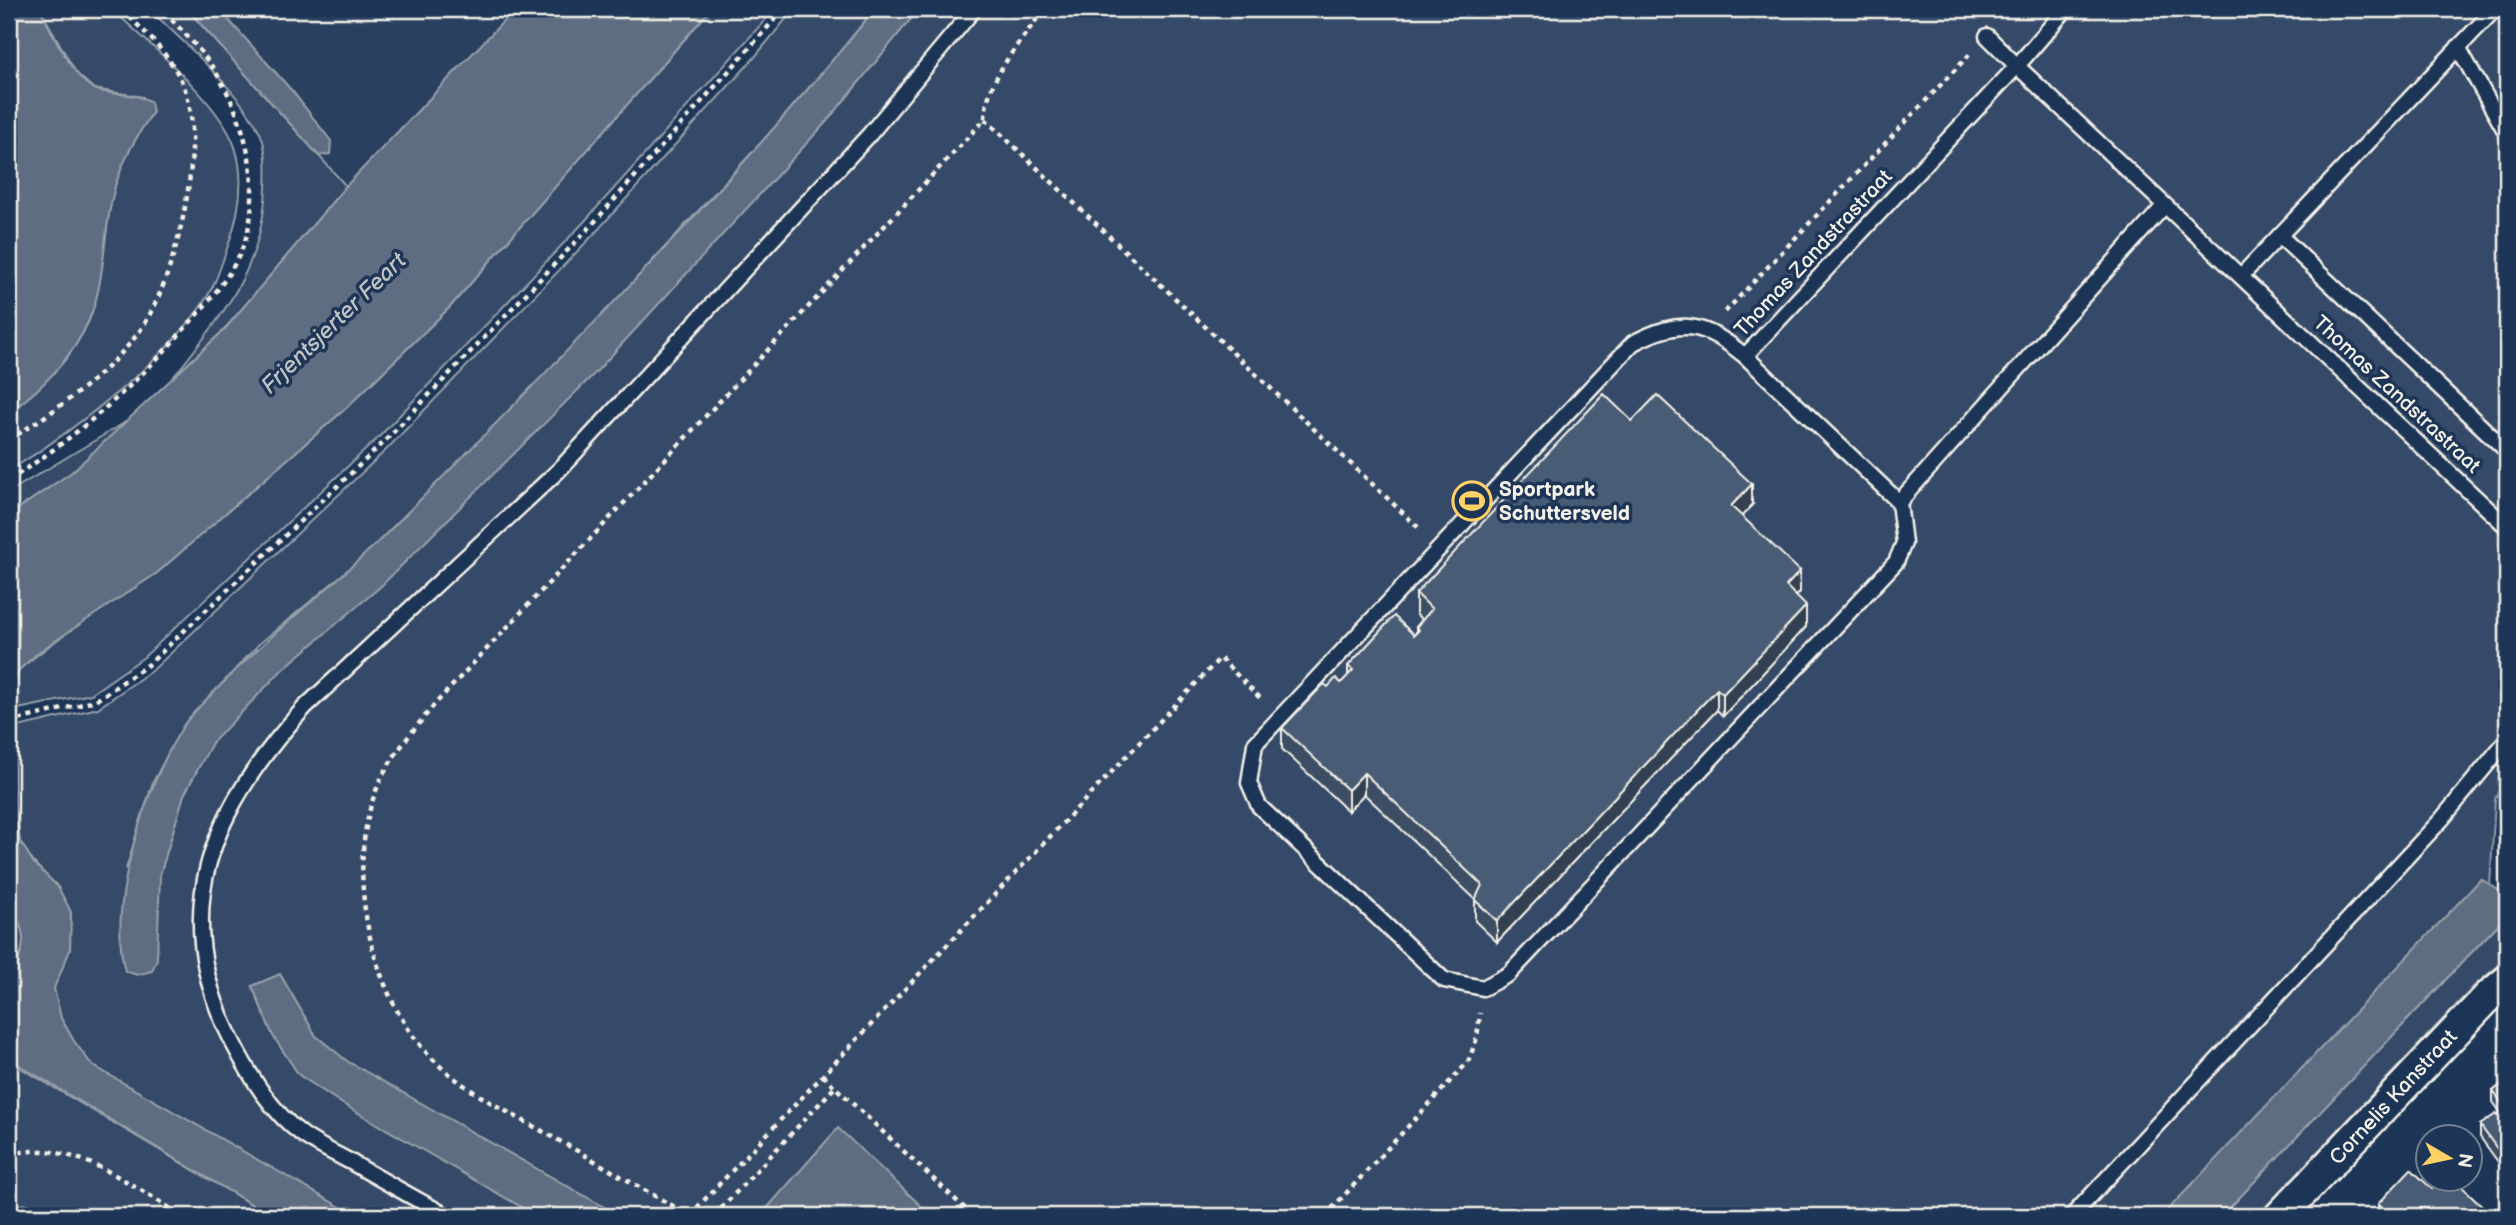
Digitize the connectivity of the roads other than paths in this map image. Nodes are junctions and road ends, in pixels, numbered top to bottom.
1 (974, 9) edge
2 (2066, 9) edge
3 (2495, 9) edge
4 (1987, 36) road end
5 (2458, 47) junction
6 (2017, 66) junction
7 (2507, 134) edge
8 (2165, 205) junction
9 (2280, 236) junction
10 (2241, 276) junction
11 (1745, 356) junction
12 (2507, 451) edge
13 (1899, 502) junction
14 (2507, 527) edge
15 (2507, 740) edge
16 (2507, 981) edge
17 (447, 1216) edge
18 (2072, 1216) edge
19 (2280, 1216) edge

1 - 17 lane
2 - 6 lane
3 - 5 lane
4 - 6 lane
5 - 7 lane
5 - 9 lane
6 - 8 lane, Thomas Zandstrastraat
6 - 11 lane, Thomas Zandstrastraat
8 - 10 lane, Thomas Zandstrastraat
8 - 13 lane
9 - 10 lane
9 - 12 lane
10 - 14 lane, Thomas Zandstrastraat
11 - 13 lane, Thomas Zandstrastraat
11 - 13 lane
15 - 18 lane
16 - 19 street, Cornelis Kanstraat

